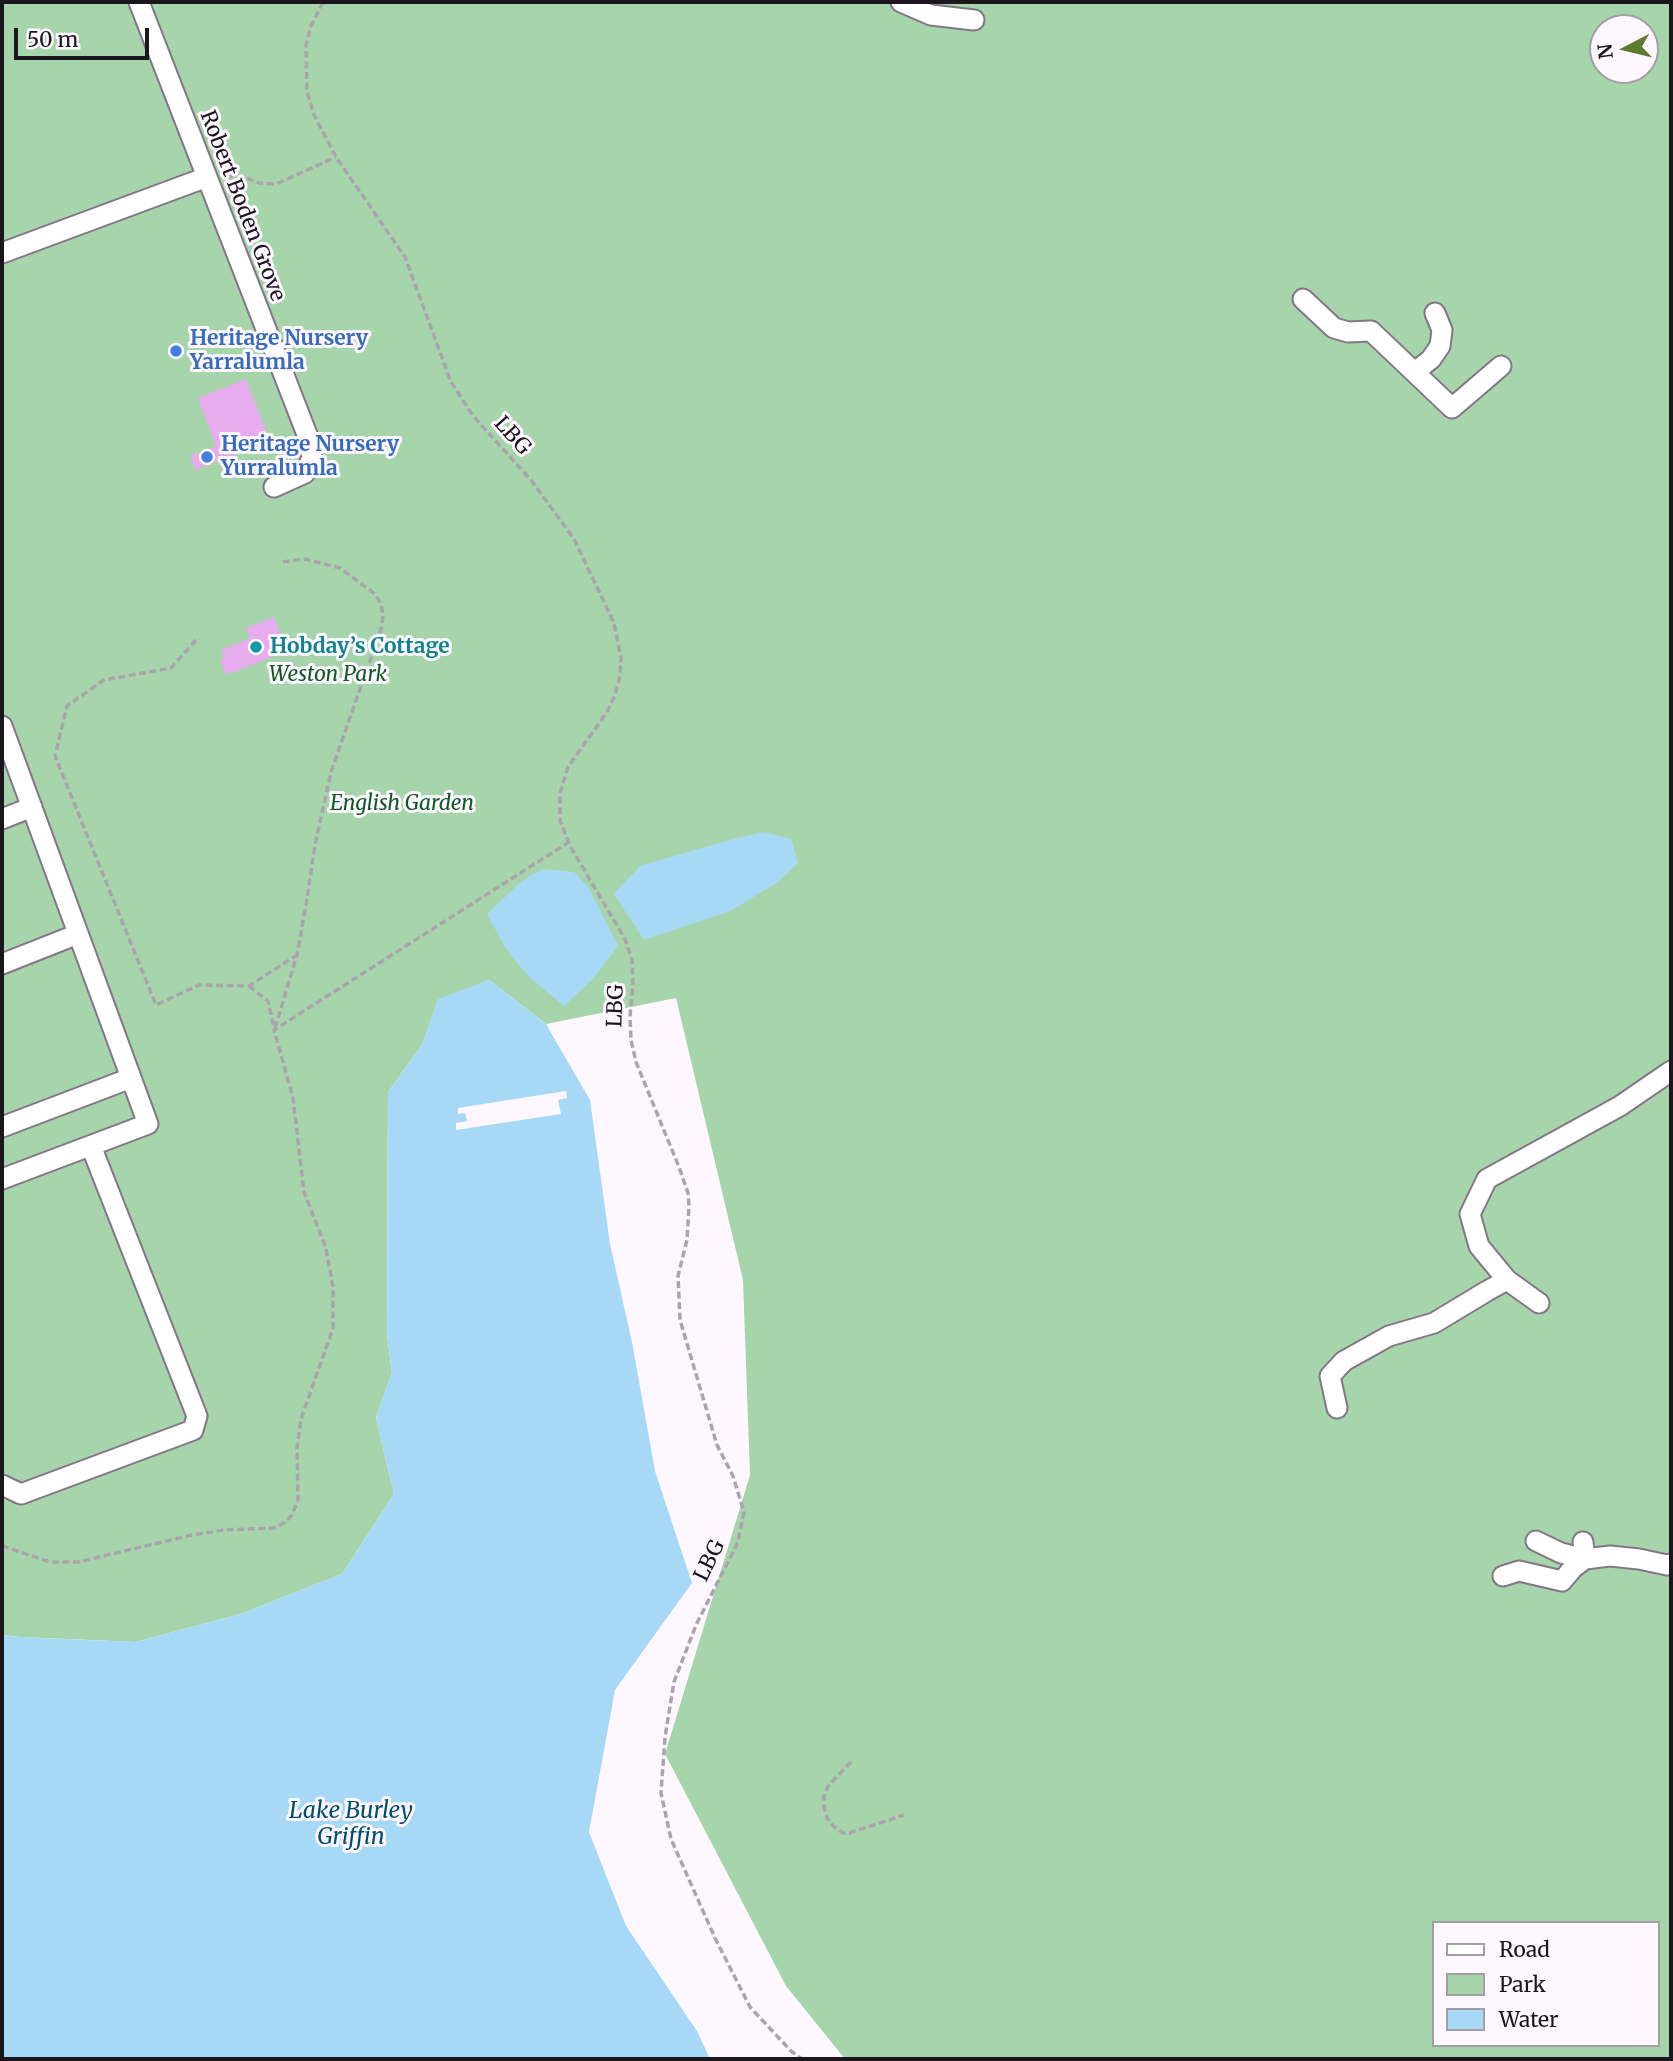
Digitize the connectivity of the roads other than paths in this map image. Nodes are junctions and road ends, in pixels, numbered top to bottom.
1 (139, 2) edge
2 (901, 2) edge
3 (974, 20) dead end
4 (207, 177) junction
5 (2, 253) edge
6 (1303, 299) dead end
7 (1435, 313) dead end
8 (1501, 366) dead end
9 (1415, 372) junction
10 (274, 487) dead end
11 (2, 726) edge
12 (32, 807) junction
13 (2, 819) edge
14 (78, 934) junction
15 (2, 964) edge
16 (1671, 1071) edge
17 (131, 1078) junction
18 (2, 1127) edge
19 (90, 1146) junction
20 (2, 1179) edge
21 (1507, 1280) junction
22 (1539, 1303) dead end
23 (1337, 1408) dead end
24 (2, 1485) edge
25 (1536, 1541) dead end
26 (1584, 1551) junction
27 (1671, 1564) edge
28 (1503, 1576) dead end

1 - 4 street, Robert Boden Grove
2 - 3 street
4 - 5 street
4 - 10 street, Robert Boden Grove
6 - 9 street
7 - 9 street
8 - 9 street
11 - 12 street
12 - 13 street
12 - 14 street
14 - 15 street
14 - 17 street
16 - 21 street
17 - 18 street
17 - 19 street
19 - 20 street
19 - 24 street
21 - 22 street
21 - 23 street
25 - 26 street
26 - 27 street
26 - 28 street

